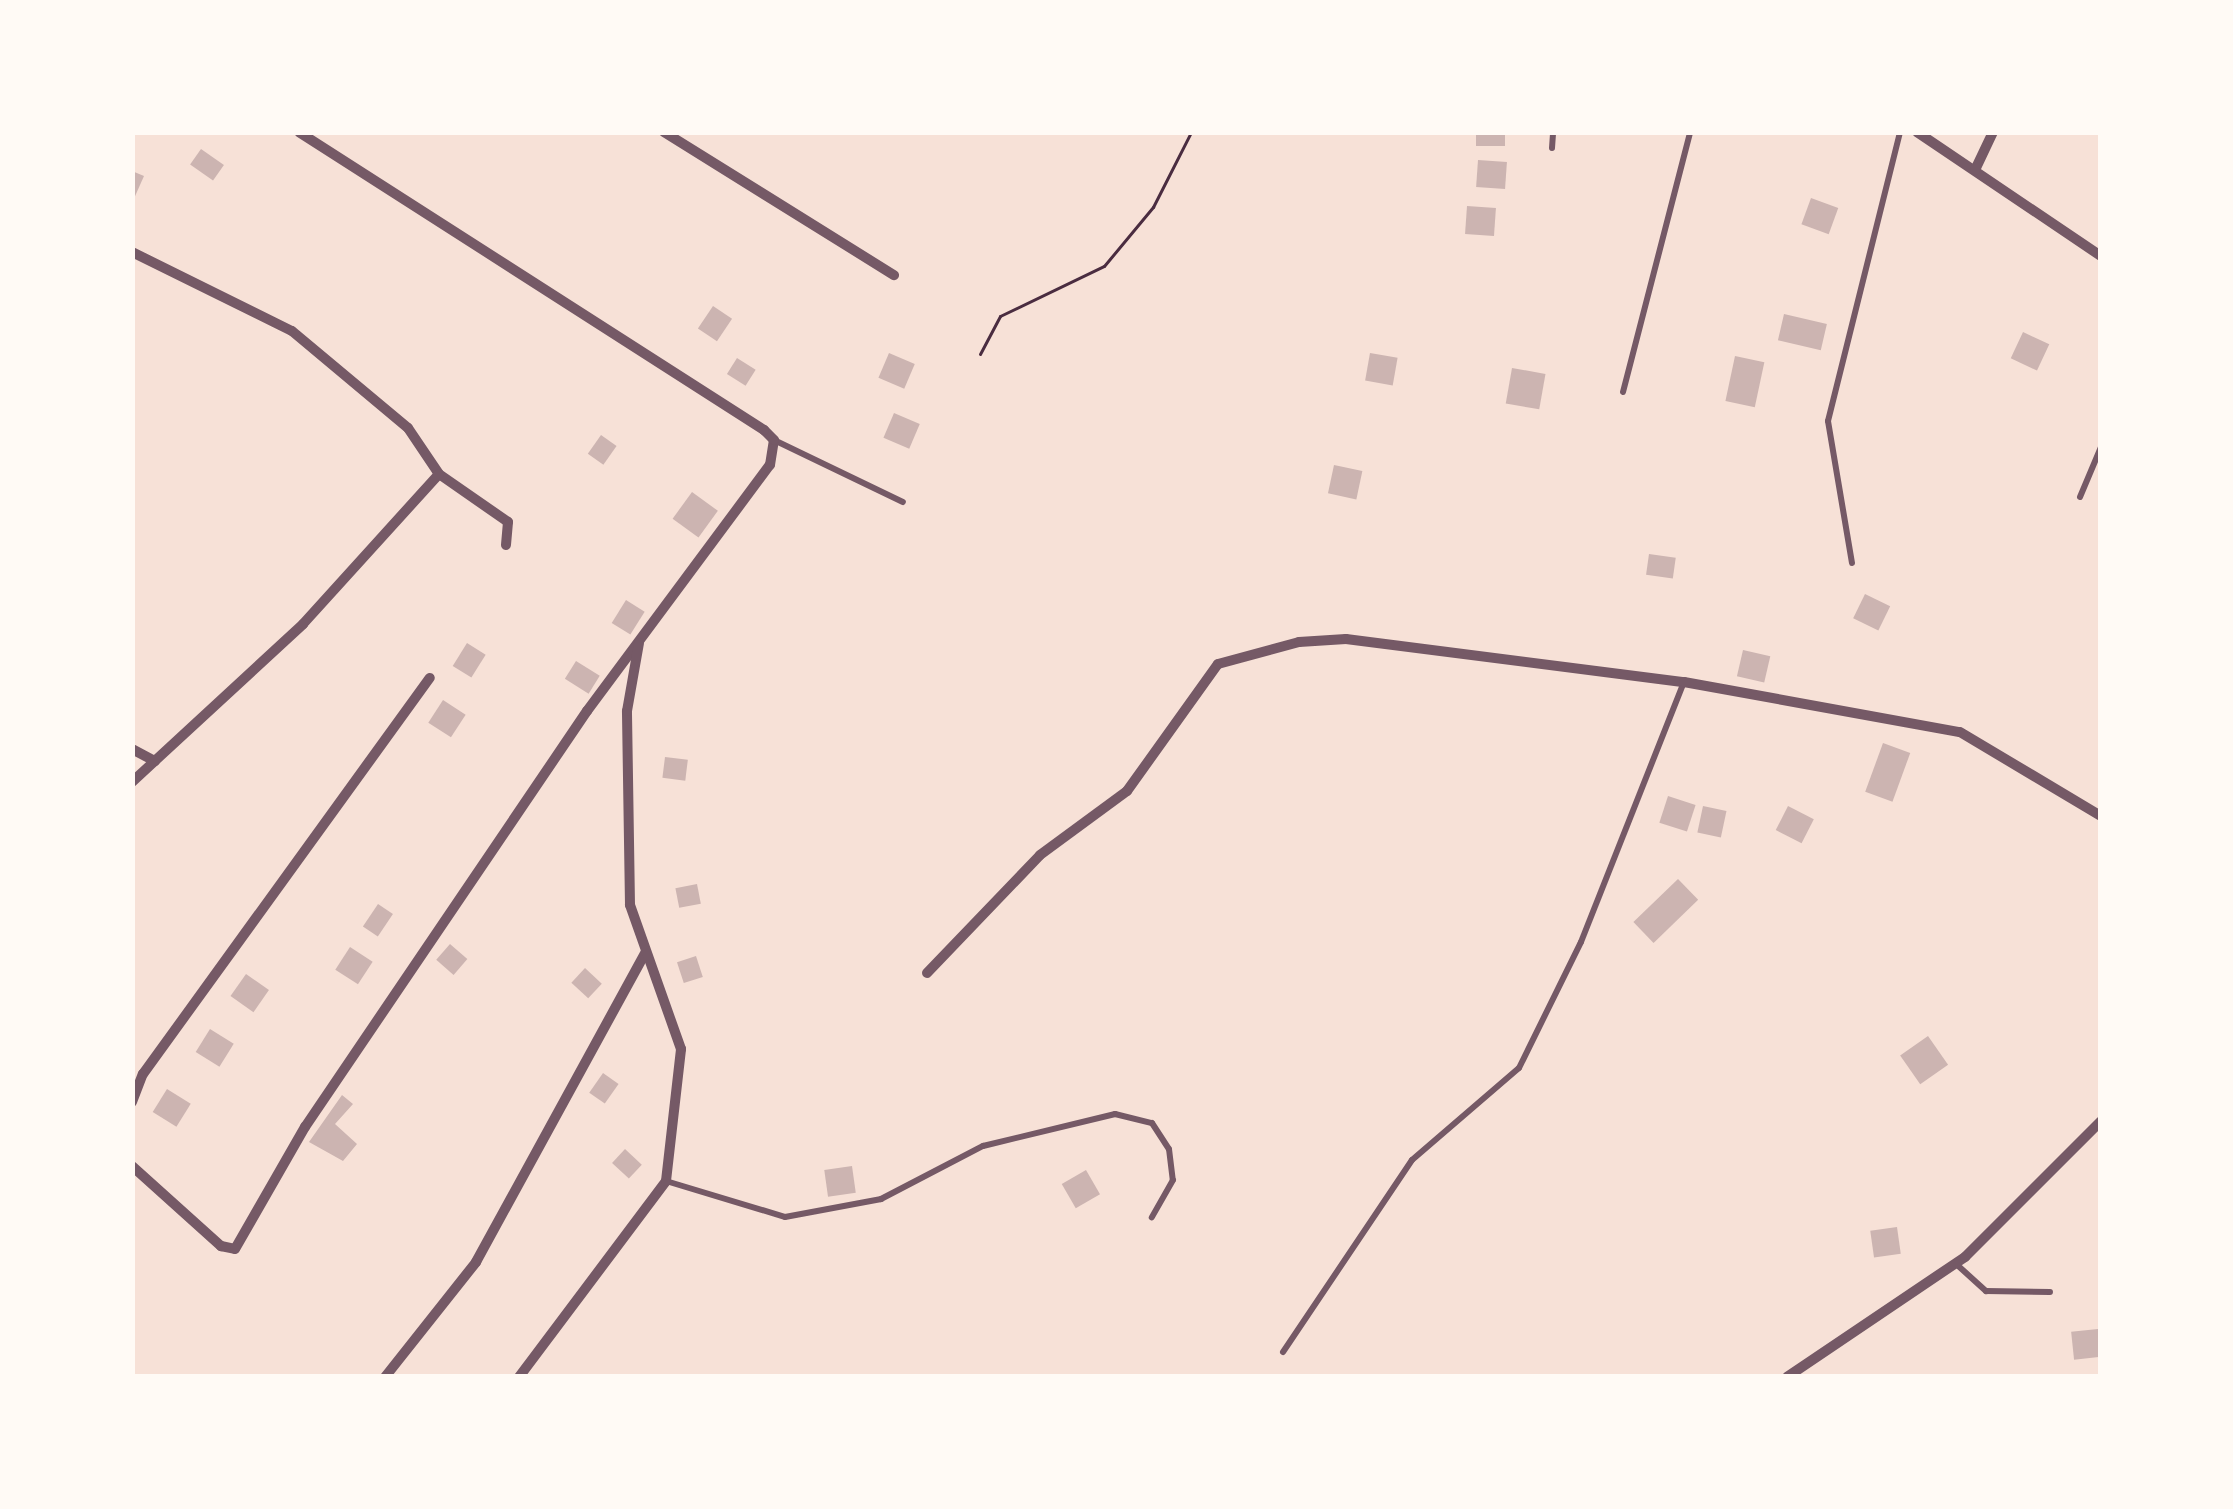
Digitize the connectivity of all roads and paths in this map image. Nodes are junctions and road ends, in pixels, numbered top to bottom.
1 (299, 132) edge
2 (664, 132) edge
3 (1191, 132) edge
4 (1553, 132) edge
5 (1690, 132) edge
6 (1900, 132) edge
7 (1917, 132) edge
8 (1993, 132) edge
9 (1552, 148) dead end
10 (1975, 170) junction
11 (132, 252) edge
12 (2101, 256) edge
13 (894, 274) dead end
14 (980, 354) dead end
15 (1623, 392) dead end
16 (774, 440) junction
17 (2101, 447) edge
18 (439, 474) junction
19 (2080, 497) dead end
20 (903, 502) dead end
21 (506, 545) dead end
22 (1852, 563) dead end
23 (640, 642) junction
24 (430, 678) dead end
25 (1684, 682) junction
26 (132, 749) edge
27 (155, 761) junction
28 (132, 782) edge
29 (2101, 815) edge
30 (645, 953) junction
31 (927, 973) dead end
32 (132, 1102) edge
33 (2101, 1120) edge
34 (132, 1166) edge
35 (666, 1181) junction
36 (1152, 1216) dead end
37 (1955, 1263) junction
38 (2050, 1292) dead end
39 (1283, 1352) dead end
40 (385, 1377) edge
41 (519, 1377) edge
42 (1787, 1377) edge

1 - 16 street
2 - 13 street
3 - 14 path
4 - 9 lane
5 - 15 lane
6 - 22 lane
7 - 10 street
8 - 10 street
10 - 12 street
11 - 18 street
16 - 20 lane
16 - 23 street
17 - 19 lane
18 - 21 street
18 - 27 street
23 - 30 street
23 - 34 street
24 - 32 street
25 - 29 street
25 - 31 street
25 - 39 lane
26 - 27 street
27 - 28 street
30 - 35 street
30 - 40 street
33 - 37 street
35 - 36 lane
35 - 41 street
37 - 38 lane
37 - 42 street

